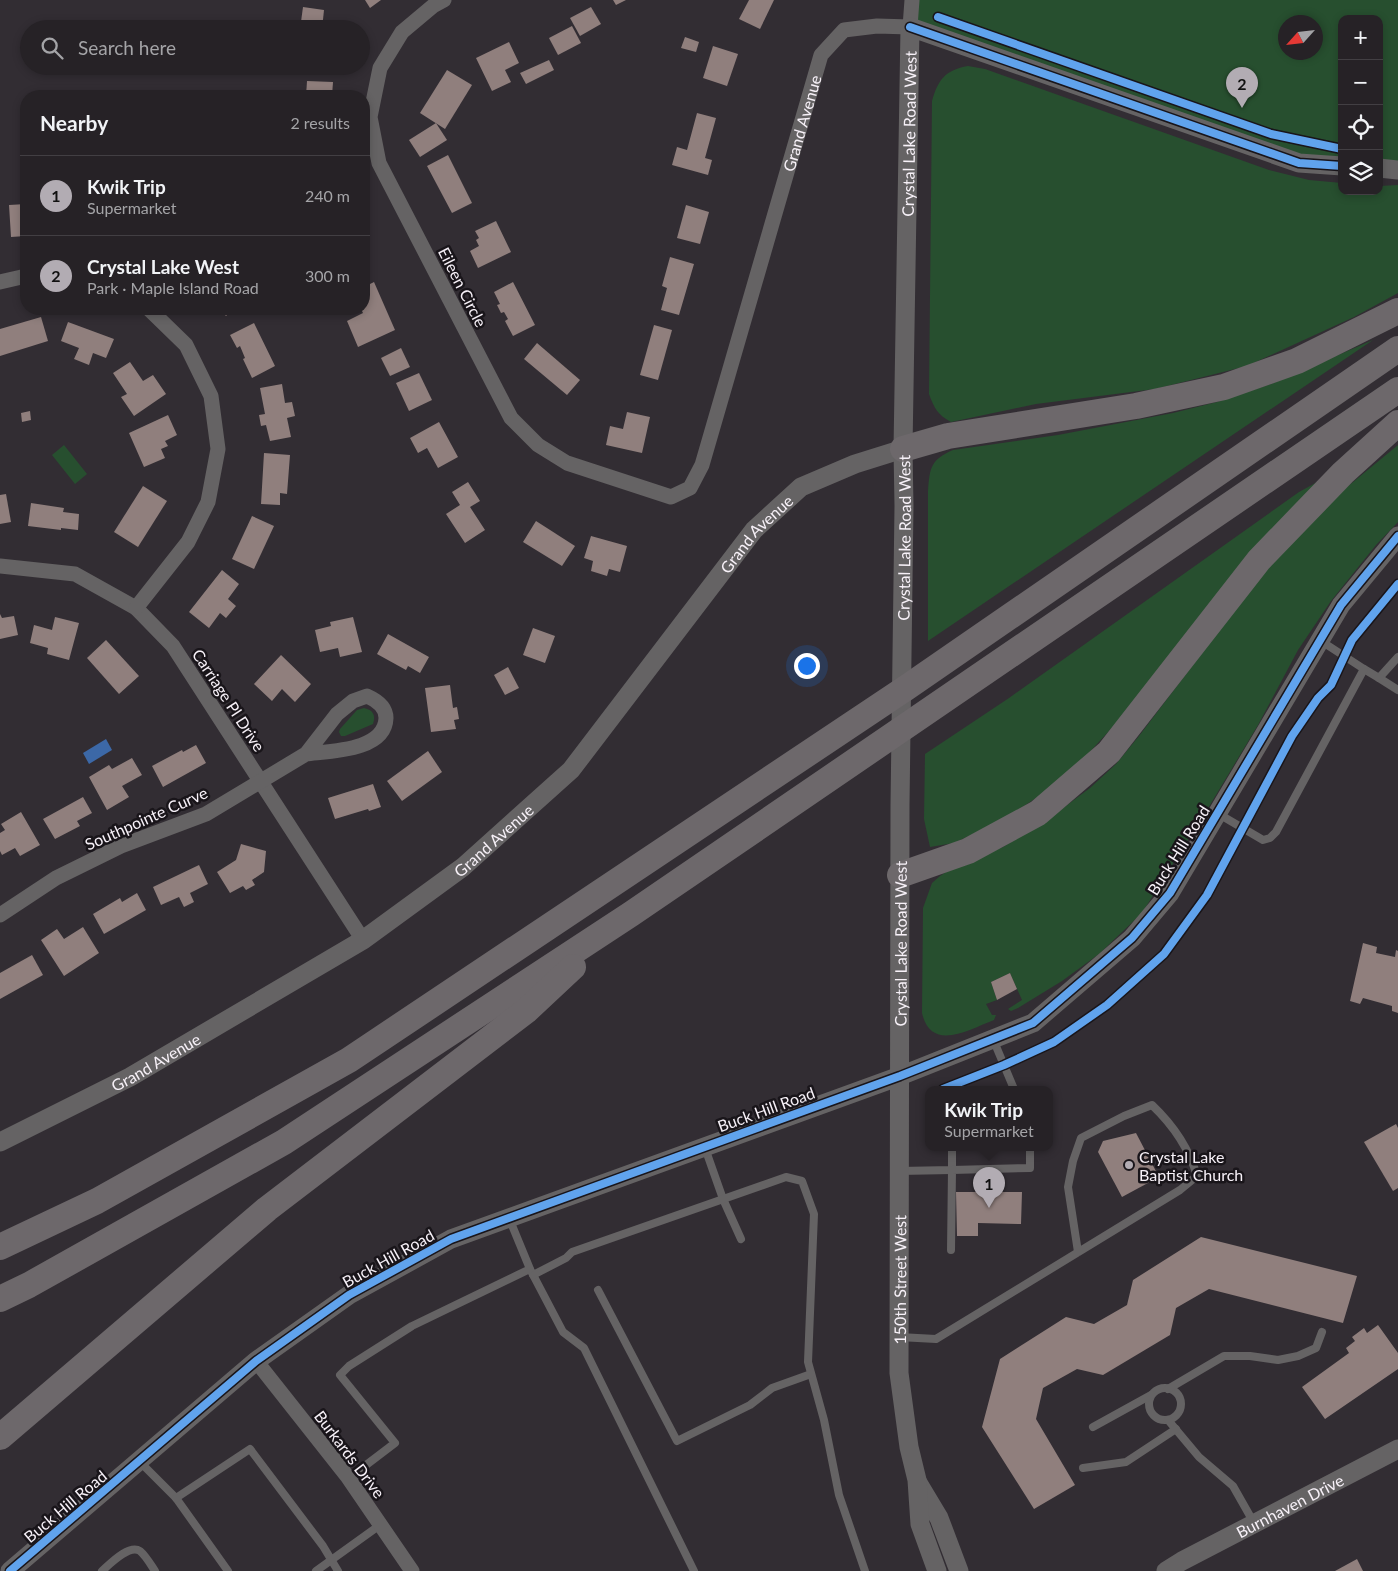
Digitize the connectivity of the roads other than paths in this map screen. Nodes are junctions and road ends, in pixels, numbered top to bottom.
1 (444, 0) edge
2 (912, 0) edge
3 (910, 27) junction
4 (1338, 166) edge
5 (1383, 168) edge
6 (1398, 170) edge
7 (20, 277) edge
8 (0, 282) edge
9 (1398, 311) edge
10 (155, 315) edge
11 (1398, 349) edge
12 (1398, 390) edge
13 (1398, 423) edge
14 (903, 449) junction
15 (690, 488) joint
16 (1398, 536) edge
17 (0, 566) edge
18 (136, 608) junction
19 (1320, 640) junction
20 (1398, 657) edge
21 (1364, 669) junction
22 (1379, 678) junction
23 (1398, 690) edge
24 (306, 754) junction
25 (260, 781) junction
26 (1217, 813) junction
27 (900, 874) junction
28 (631, 914) junction
29 (0, 915) edge
30 (363, 940) junction
31 (993, 1040) junction
32 (900, 1076) junction
33 (1013, 1086) edge
34 (0, 1142) edge
35 (705, 1146) junction
36 (952, 1151) edge
37 (1030, 1151) edge
38 (952, 1170) junction
39 (899, 1171) junction
40 (723, 1199) junction
41 (509, 1218) junction
42 (741, 1240) dead end
43 (0, 1247) edge
44 (951, 1250) dead end
45 (1078, 1252) junction
46 (532, 1272) junction
47 (598, 1290) dead end
48 (0, 1298) edge
49 (1322, 1332) dead end
50 (899, 1336) junction
51 (256, 1361) junction
52 (811, 1374) junction
53 (1168, 1389) junction
54 (1151, 1395) junction
55 (1168, 1420) junction
56 (1093, 1427) dead end
57 (1176, 1429) junction
58 (0, 1437) edge
59 (1398, 1449) edge
60 (140, 1461) junction
61 (1083, 1468) dead end
62 (349, 1478) junction
63 (917, 1480) junction
64 (176, 1498) junction
65 (1254, 1524) junction
66 (380, 1525) junction
67 (331, 1560) junction
68 (1174, 1566) edge
69 (10, 1571) edge
70 (102, 1571) edge
71 (155, 1571) edge
72 (228, 1571) edge
73 (316, 1571) edge
74 (338, 1571) edge
75 (412, 1571) edge
76 (694, 1571) edge
77 (864, 1571) edge
78 (937, 1571) edge
79 (959, 1571) edge
80 (1156, 1571) edge

1 - 15 street, Eileen Circle
2 - 3 street, Crystal Lake Road West
3 - 4 street
3 - 14 street, Crystal Lake Road West
3 - 15 street, Grand Avenue
5 - 6 street
7 - 8 street
9 - 14 highway
10 - 18 street
11 - 43 highway
12 - 28 highway
13 - 27 highway
14 - 27 street, Crystal Lake Road West
14 - 30 street, Grand Avenue
16 - 19 street, Buck Hill Road
17 - 18 street, Carriage Pl Drive
18 - 25 street, Carriage Pl Drive
19 - 21 lane
19 - 26 street, Buck Hill Road
20 - 22 lane
21 - 22 lane
21 - 26 lane
22 - 23 lane
24 - 24 street, Southpointe Curve
24 - 25 street, Southpointe Curve
25 - 29 street, Southpointe Curve
25 - 30 street, Carriage Pl Drive
26 - 31 street, Buck Hill Road
27 - 32 street, Crystal Lake Road West
28 - 48 highway
28 - 58 highway
30 - 34 street, Grand Avenue
31 - 32 street, Buck Hill Road
31 - 33 lane
32 - 35 street, Buck Hill Road
32 - 39 street, 150th Street West
35 - 40 lane
35 - 41 street, Buck Hill Road
36 - 38 lane
37 - 38 lane
38 - 39 lane
38 - 44 lane
39 - 50 street, 150th Street West
40 - 42 lane
40 - 46 lane
40 - 52 lane
41 - 46 lane
41 - 51 street, Buck Hill Road
45 - 45 lane
45 - 50 lane
46 - 62 lane
46 - 76 lane
47 - 52 lane
49 - 53 lane
50 - 63 street, 150th Street West
51 - 60 street, Buck Hill Road
51 - 62 street, Burkards Drive
52 - 77 lane
53 - 54 lane
53 - 55 lane
54 - 55 lane
54 - 56 lane
55 - 57 lane
57 - 61 lane
57 - 65 lane
59 - 65 street, Burnhaven Drive
60 - 64 lane
60 - 69 street, Buck Hill Road
62 - 66 street, Burkards Drive
63 - 78 street, 150th Street West
63 - 79 street, 150th Street West
64 - 67 lane
64 - 72 lane
65 - 68 street, Burnhaven Drive
66 - 67 lane
66 - 75 street, Burkards Drive
67 - 73 lane
67 - 74 lane
68 - 80 street, Burnhaven Drive
70 - 71 lane

